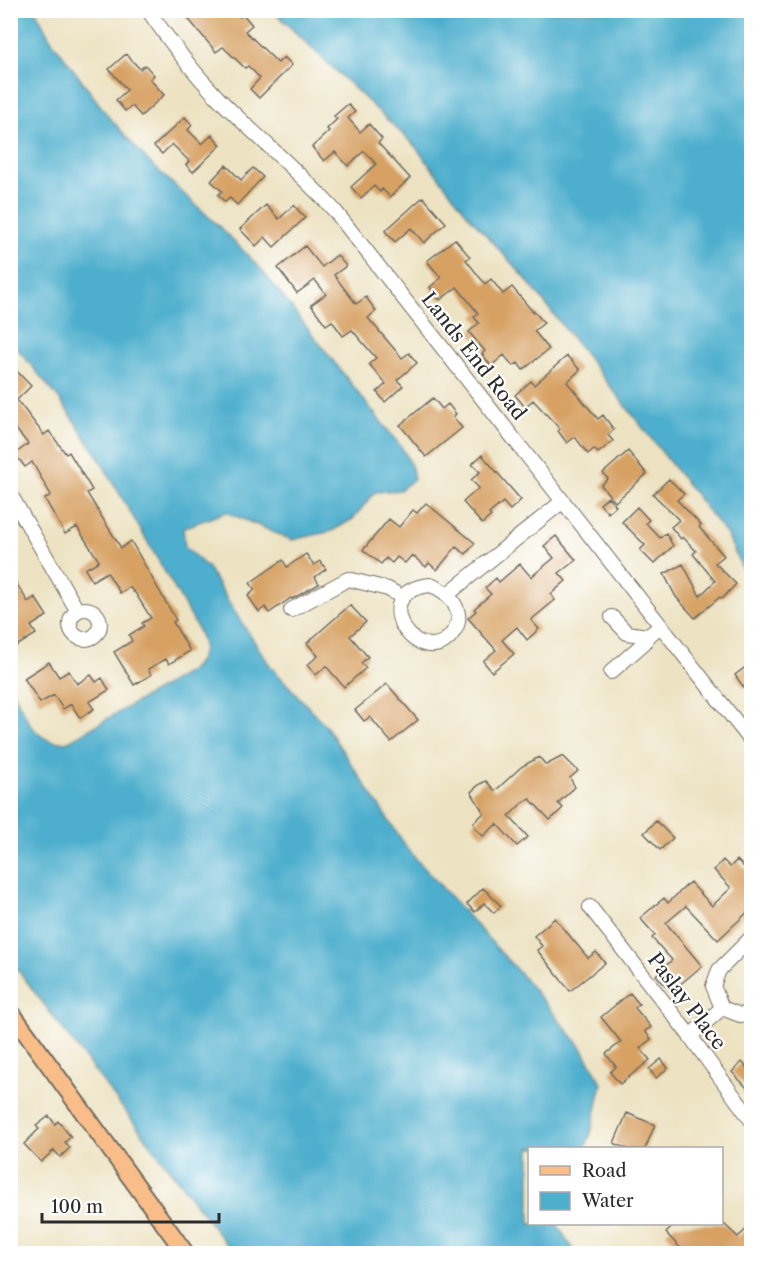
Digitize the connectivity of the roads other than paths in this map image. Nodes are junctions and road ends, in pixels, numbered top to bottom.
1 (148, 10) edge
2 (10, 494) edge
3 (563, 501) junction
4 (448, 594) junction
5 (402, 597) junction
6 (77, 610) dead end
7 (291, 610) dead end
8 (612, 617) dead end
9 (661, 626) junction
10 (648, 636) junction
11 (611, 672) dead end
12 (752, 742) edge
13 (590, 907) dead end
14 (752, 937) edge
15 (722, 1008) junction
16 (10, 1011) edge
17 (752, 1012) edge
18 (690, 1036) junction
19 (747, 1107) edge
20 (752, 1121) edge
21 (186, 1254) edge

1 - 3 street, Lands End Road
2 - 6 street
3 - 4 street
3 - 9 street, Lands End Road
4 - 5 street
4 - 5 street
5 - 7 street
8 - 10 street
9 - 10 street
9 - 12 street, Lands End Road
10 - 11 street
13 - 18 street, Paslay Place
14 - 15 street
15 - 17 street
15 - 18 street
16 - 21 main road
18 - 19 street, Paslay Place
19 - 20 street, Paslay Place

